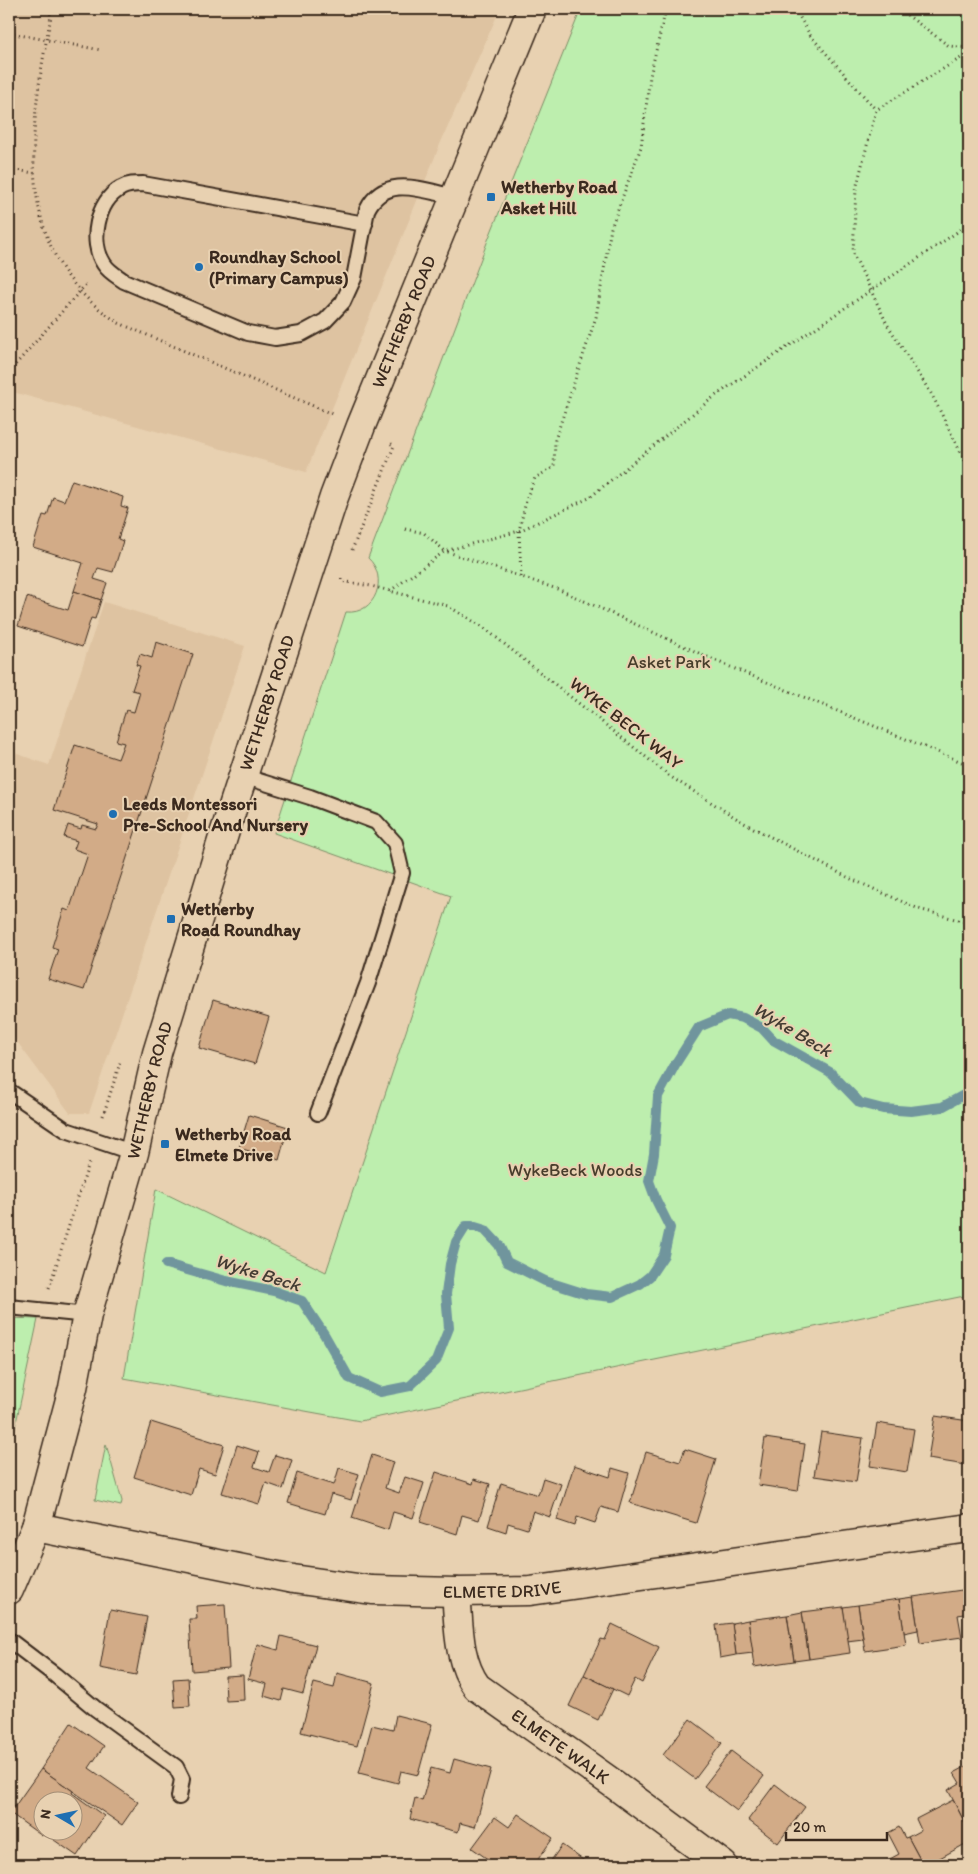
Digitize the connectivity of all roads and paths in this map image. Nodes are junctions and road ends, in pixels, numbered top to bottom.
1 (532, 9) edge
2 (666, 9) edge
3 (795, 9) edge
4 (899, 9) edge
5 (9, 33) edge
6 (969, 48) edge
7 (101, 50) dead end
8 (969, 53) edge
9 (876, 110) junction
10 (9, 169) edge
11 (34, 173) dead end
12 (455, 197) junction
13 (365, 224) junction
14 (969, 224) edge
15 (104, 264) junction
16 (871, 290) junction
17 (9, 372) edge
18 (969, 469) edge
19 (369, 507) dead end
20 (405, 529) dead end
21 (519, 530) junction
22 (445, 551) junction
23 (351, 553) dead end
24 (344, 572) dead end
25 (521, 577) junction
26 (390, 591) junction
27 (969, 765) edge
28 (243, 776) junction
29 (969, 924) edge
30 (9, 1091) edge
31 (318, 1113) dead end
32 (134, 1153) junction
33 (9, 1307) edge
34 (87, 1315) junction
35 (36, 1527) junction
36 (969, 1528) edge
37 (9, 1590) edge
38 (456, 1592) junction
39 (9, 1640) edge
40 (179, 1797) dead end
41 (722, 1865) edge

1 - 12 street, WETHERBY ROAD
2 - 21 path
3 - 9 path
4 - 6 path
5 - 7 path
8 - 9 path
9 - 16 path
10 - 11 path
12 - 13 lane
12 - 28 street, WETHERBY ROAD
13 - 15 lane
13 - 15 lane
14 - 16 path
15 - 17 path
16 - 18 path
16 - 21 path
19 - 23 path
20 - 22 path
21 - 22 path
21 - 25 path
22 - 25 path
22 - 26 path
24 - 26 path, WYKE BECK WAY
25 - 27 path
26 - 29 path, WYKE BECK WAY
28 - 31 lane
28 - 32 street, WETHERBY ROAD
30 - 32 lane
32 - 34 street, WETHERBY ROAD
33 - 34 lane
34 - 35 street, WETHERBY ROAD
35 - 37 street, WETHERBY ROAD
35 - 38 street, ELMETE DRIVE
36 - 38 street, ELMETE DRIVE
38 - 41 street, ELMETE WALK
39 - 40 lane

